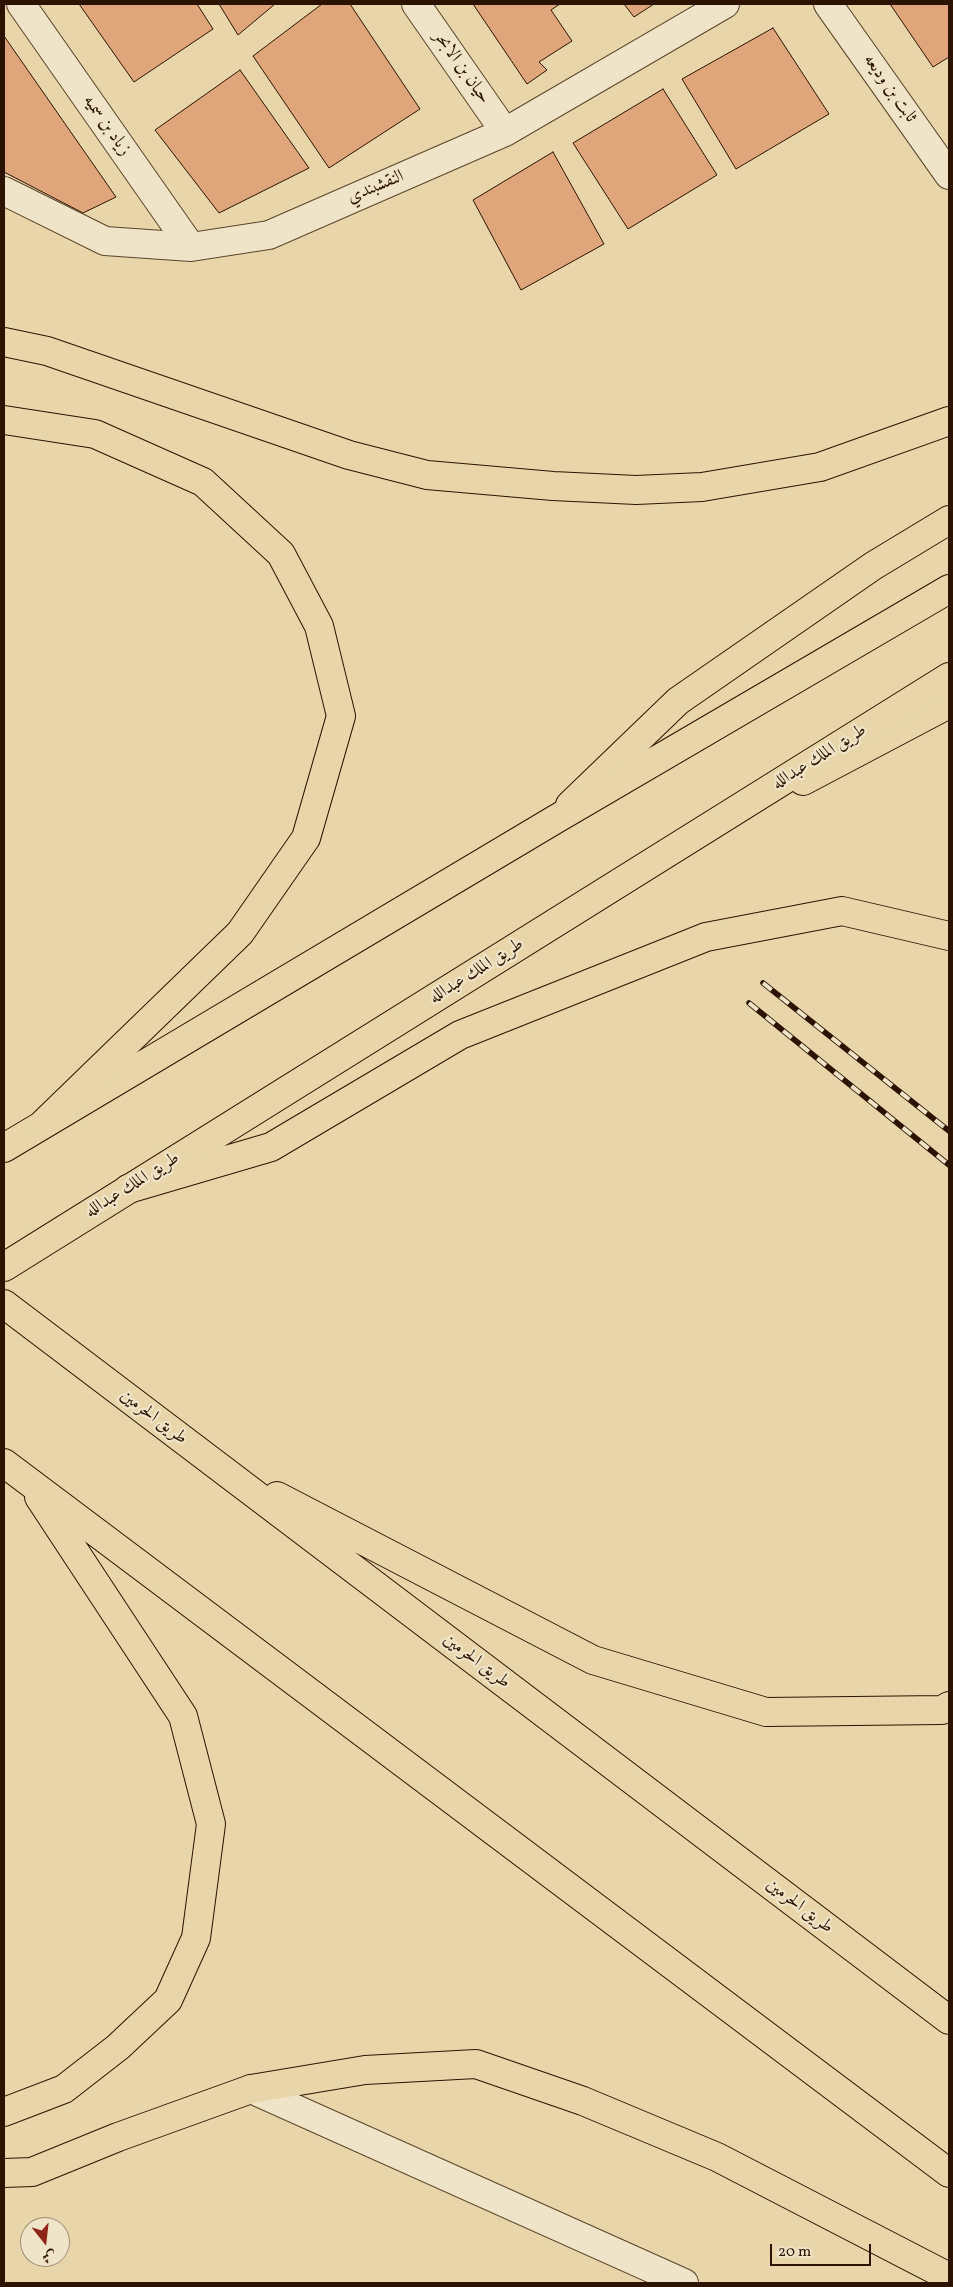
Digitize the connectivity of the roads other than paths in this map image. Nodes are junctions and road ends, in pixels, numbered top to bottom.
1 (21, 4) edge
2 (416, 4) edge
3 (725, 4) edge
4 (828, 4) edge
5 (505, 132) junction
6 (949, 175) edge
7 (4, 191) edge
8 (192, 247) junction
9 (4, 342) edge
10 (4, 420) edge
11 (949, 422) edge
12 (949, 520) edge
13 (949, 589) edge
14 (949, 677) edge
15 (949, 704) edge
16 (556, 818) junction
17 (683, 844) junction
18 (949, 936) edge
19 (44, 1123) junction
20 (4, 1148) edge
21 (128, 1190) junction
22 (4, 1267) edge
23 (4, 1304) edge
24 (208, 1460) junction
25 (4, 1463) edge
26 (29, 1481) junction
27 (949, 1706) edge
28 (949, 2020) edge
29 (251, 2089) junction
30 (4, 2112) edge
31 (4, 2173) edge
32 (949, 2173) edge
33 (949, 2277) edge
34 (684, 2283) edge

1 - 8 street, زياد بن سميه
2 - 5 street, حيان بن الابحر
3 - 5 street, النقشبندي
4 - 6 street, ثابت بن وديعه
5 - 8 street, النقشبندي
7 - 8 street, النقشبندي
9 - 11 main road
10 - 19 main road
12 - 16 main road
13 - 16 main road
14 - 17 main road, طريق الملك عبدالله
15 - 17 main road
16 - 19 main road
17 - 21 main road, طريق الملك عبدالله
18 - 21 main road
19 - 20 main road
21 - 22 main road, طريق الملك عبدالله
23 - 24 main road, طريق الحرمين
24 - 27 main road
24 - 28 main road, طريق الحرمين
25 - 26 main road
26 - 30 main road
26 - 32 main road
29 - 31 main road
29 - 33 main road
29 - 34 street

